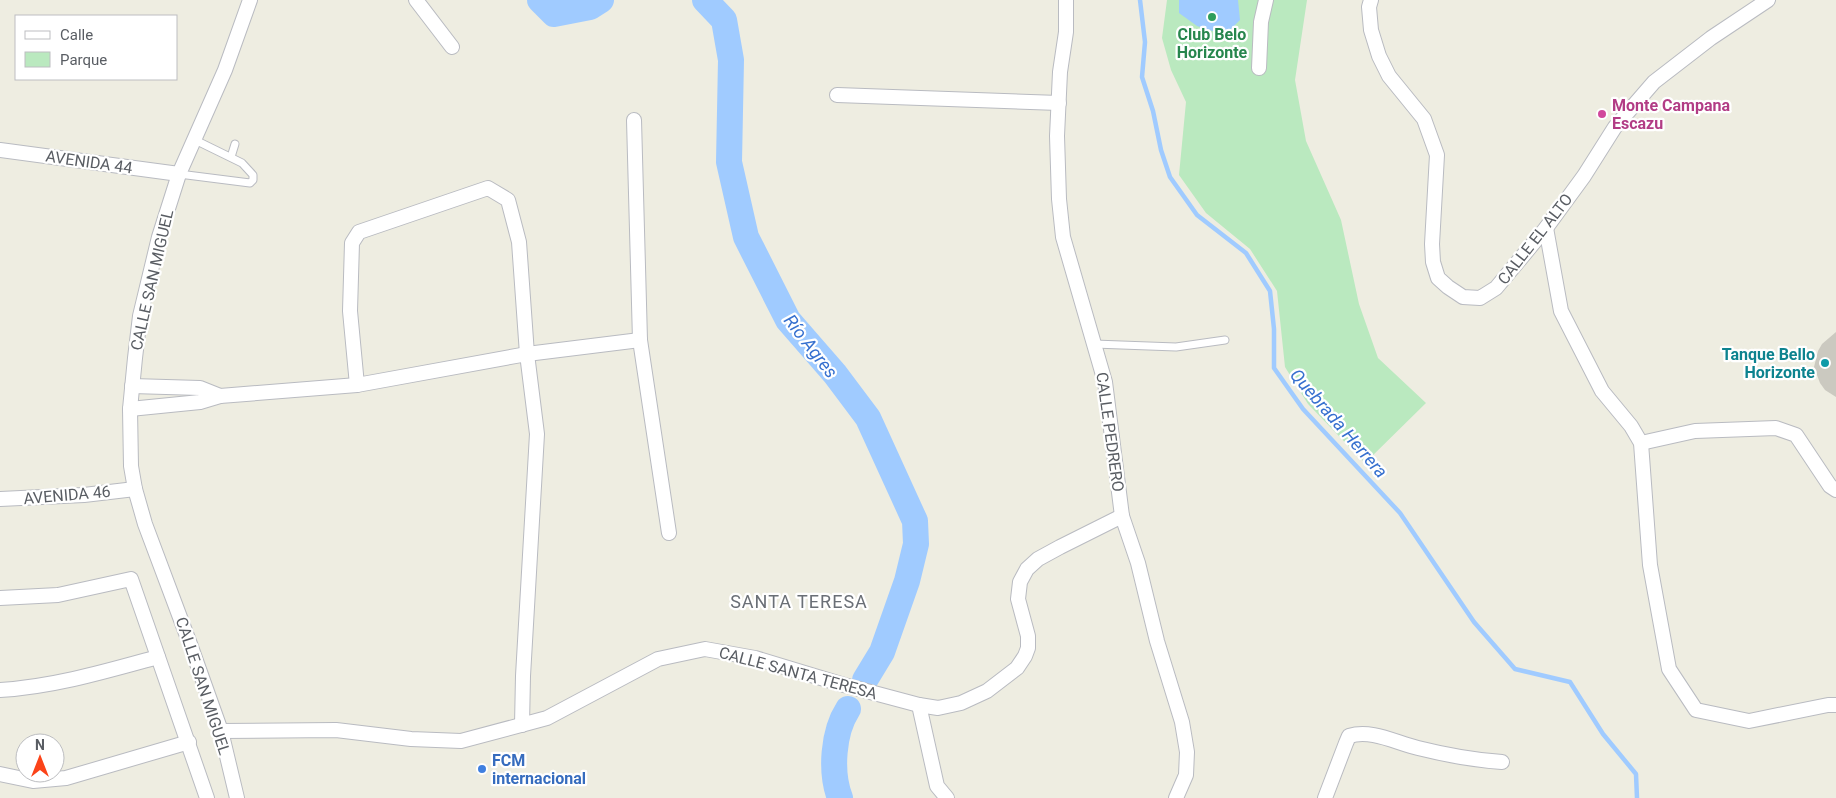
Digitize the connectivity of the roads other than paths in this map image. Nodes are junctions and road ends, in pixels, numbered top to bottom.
1 (250, 0) edge
2 (416, 0) edge
3 (1066, 0) edge
4 (1266, 0) edge
5 (1372, 0) edge
6 (1768, 0) edge
7 (452, 47) dead end
8 (1259, 68) dead end
9 (837, 95) dead end
10 (1059, 103) junction
11 (634, 120) dead end
12 (195, 140) junction
13 (236, 144) dead end
14 (0, 150) edge
15 (232, 156) junction
16 (179, 174) junction
17 (1546, 228) junction
18 (640, 340) junction
19 (1225, 340) dead end
20 (1094, 344) junction
21 (527, 354) junction
22 (357, 385) junction
23 (132, 386) junction
24 (220, 396) junction
25 (130, 409) junction
26 (1641, 443) junction
27 (134, 489) junction
28 (1836, 490) edge
29 (0, 499) edge
30 (1122, 516) junction
31 (668, 533) dead end
32 (0, 598) edge
33 (158, 657) junction
34 (0, 690) edge
35 (920, 705) junction
36 (1836, 705) edge
37 (522, 726) junction
38 (221, 731) junction
39 (189, 742) junction
40 (1502, 762) dead end
41 (0, 774) edge
42 (207, 798) edge
43 (237, 798) edge
44 (947, 798) edge
45 (1176, 798) edge
46 (1325, 798) edge

1 - 12 street, CALLE SAN MIGUEL
2 - 7 street
3 - 10 street, CALLE PEDRERO
4 - 8 street
5 - 17 street, CALLE EL ALTO
6 - 17 street, CALLE EL ALTO
9 - 10 street
10 - 20 street, CALLE PEDRERO
11 - 18 street
12 - 15 lane
12 - 16 street, CALLE SAN MIGUEL
13 - 15 lane
14 - 16 street, AVENIDA 44
15 - 16 lane
16 - 23 street, CALLE SAN MIGUEL
17 - 26 street
18 - 21 street
18 - 31 street
19 - 20 lane
20 - 30 street, CALLE PEDRERO
21 - 22 street
21 - 22 street
21 - 37 street
22 - 24 street
23 - 24 street
23 - 25 street, CALLE SAN MIGUEL
24 - 25 street
25 - 27 street, CALLE SAN MIGUEL
26 - 28 street
26 - 36 street
27 - 29 street, AVENIDA 46
27 - 38 street, CALLE SAN MIGUEL
30 - 35 street, CALLE SANTA TERESA
30 - 45 street, CALLE PEDRERO
32 - 33 street
33 - 34 street
33 - 39 street
35 - 37 street, CALLE SANTA TERESA
35 - 44 street
37 - 38 street, CALLE SANTA TERESA
38 - 43 street, CALLE SAN MIGUEL
39 - 41 street
39 - 42 street
40 - 46 street

